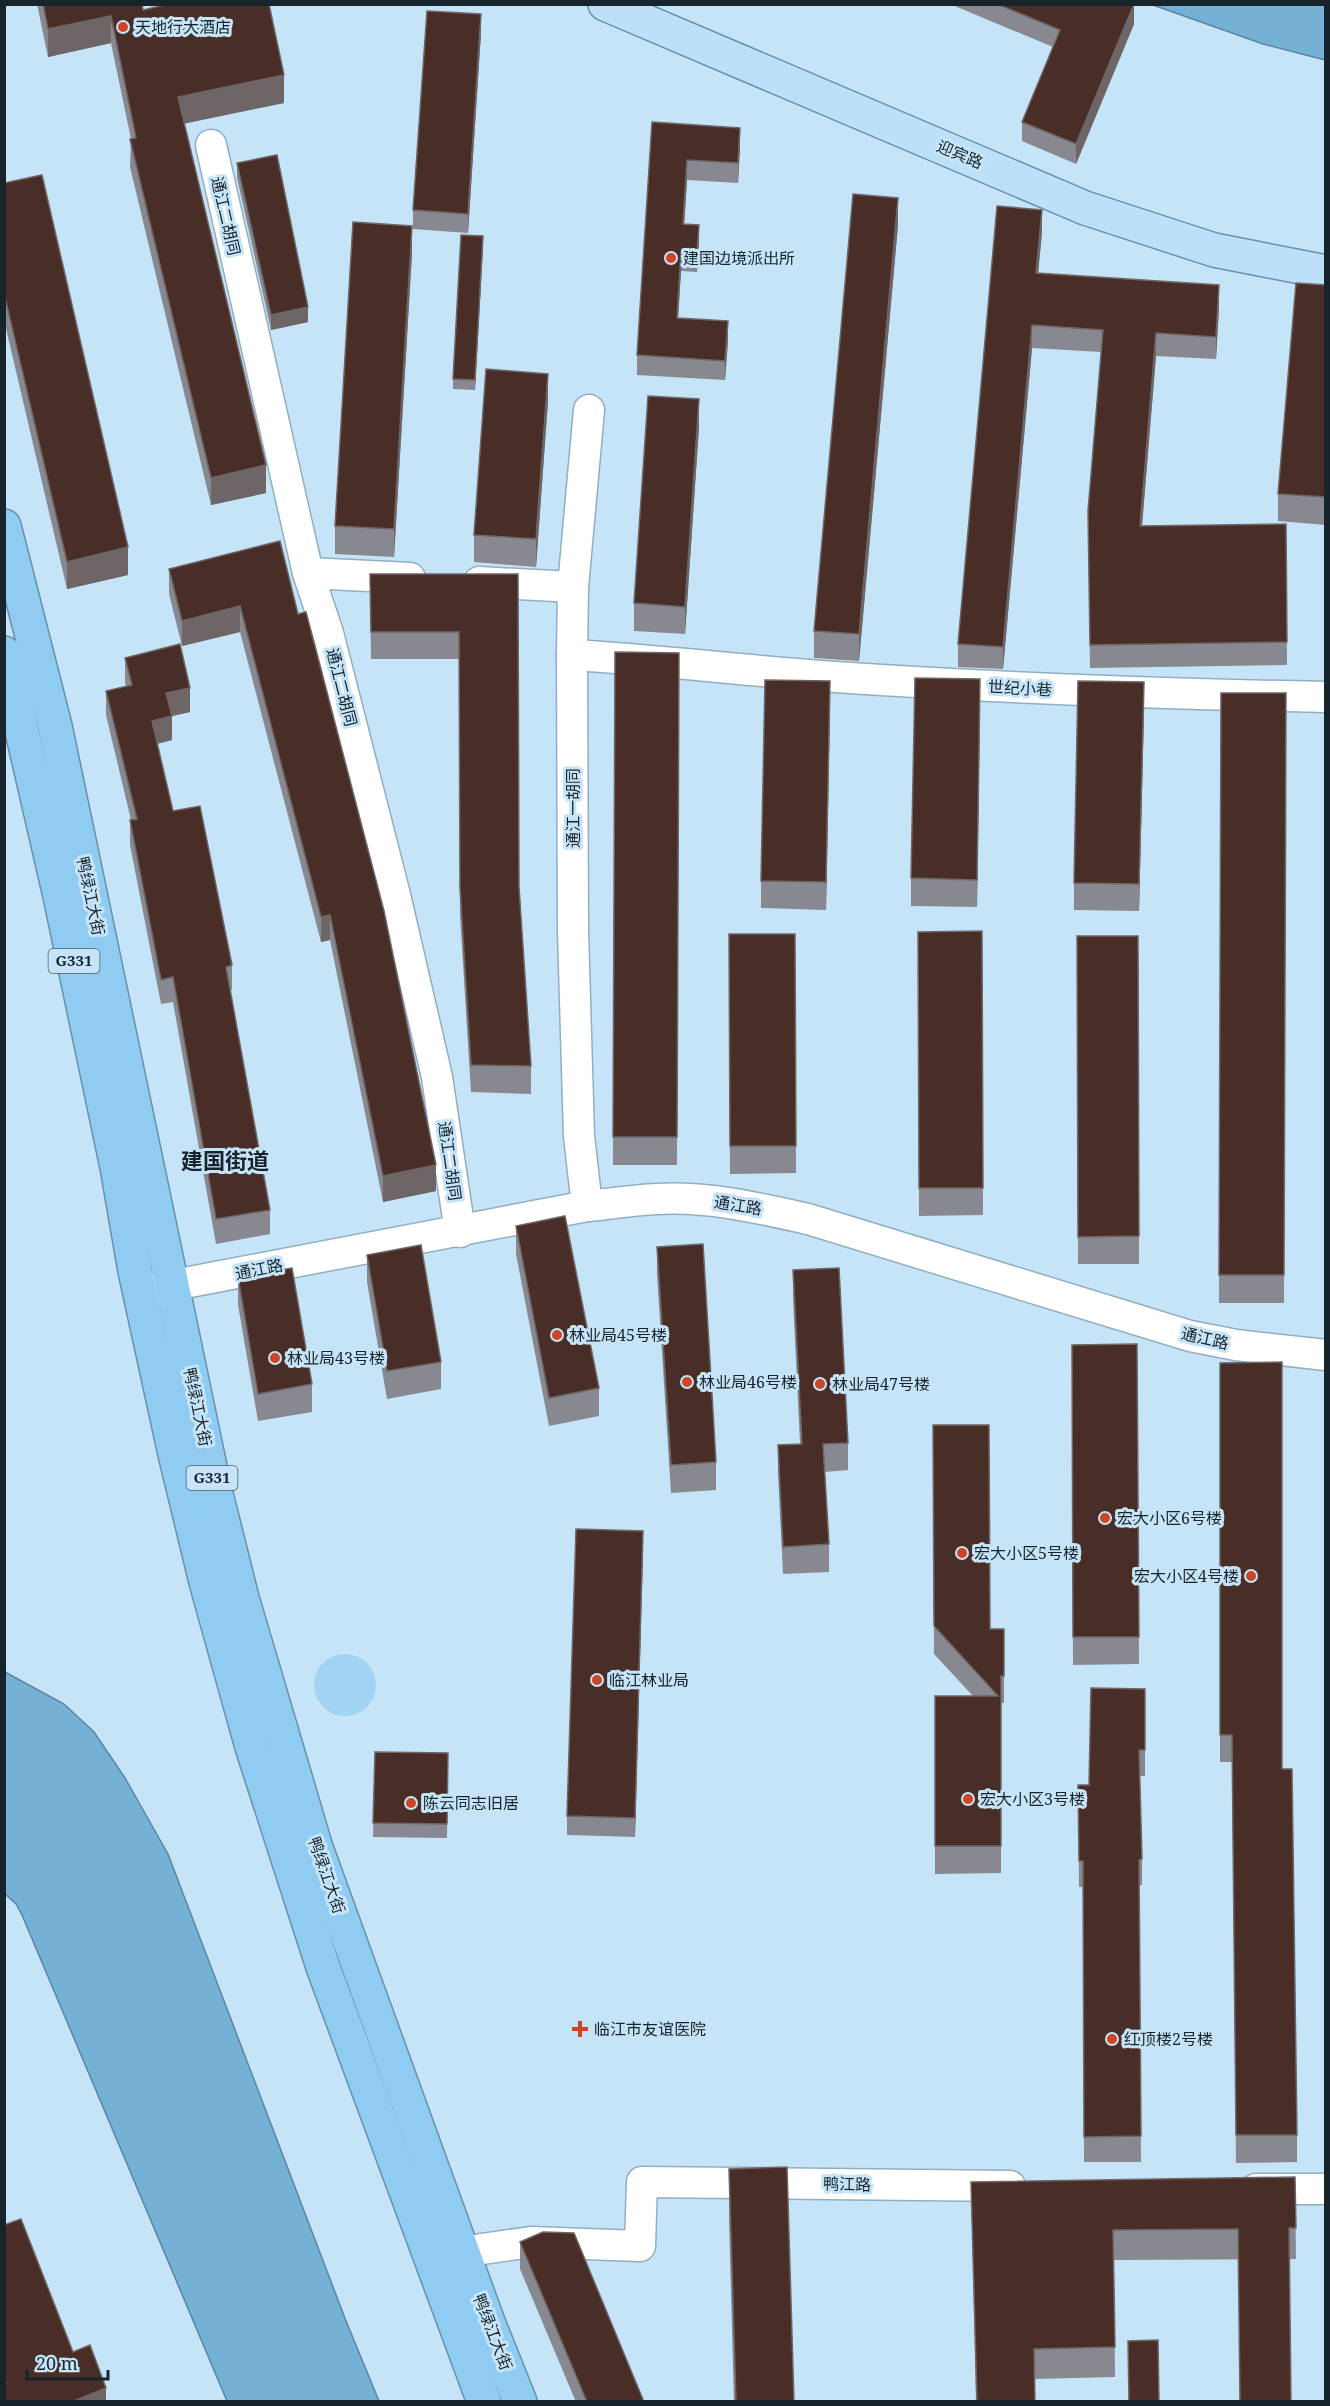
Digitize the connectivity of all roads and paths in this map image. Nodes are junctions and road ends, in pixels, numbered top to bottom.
1 (605, 4) edge
2 (211, 146) dead end
3 (1326, 272) edge
4 (589, 410) dead end
5 (4, 526) edge
6 (308, 573) junction
7 (573, 586) junction
8 (4, 653) edge
9 (572, 655) junction
10 (1326, 697) edge
11 (587, 1206) junction
12 (460, 1232) junction
13 (172, 1285) junction
14 (140, 1291) junction
15 (1326, 1354) edge
16 (1038, 2186) edge
17 (1224, 2188) edge
18 (1326, 2189) edge
19 (463, 2252) junction
20 (431, 2257) junction
21 (484, 2402) edge
22 (520, 2402) edge

1 - 3 main road, 迎宾路
2 - 6 street, 通江二胡同
4 - 7 street, 通江一胡同
5 - 13 highway, 鸭绿江大街 / G331
6 - 7 street
6 - 12 street, 通江二胡同
7 - 9 street, 通江一胡同
8 - 14 highway, 鸭绿江大街 / G331
9 - 10 street, 世纪小巷
9 - 11 street, 通江一胡同
11 - 12 street, 通江路
11 - 15 street, 通江路
12 - 13 street, 通江路
13 - 14 street, 通江路
13 - 19 highway, 鸭绿江大街 / G331
14 - 20 highway, 鸭绿江大街 / G331
16 - 19 street, 鸭江路
17 - 18 street
19 - 20 street, 鸭江路
19 - 22 highway, 鸭绿江大街 / G331
20 - 21 highway, 鸭绿江大街 / G331

